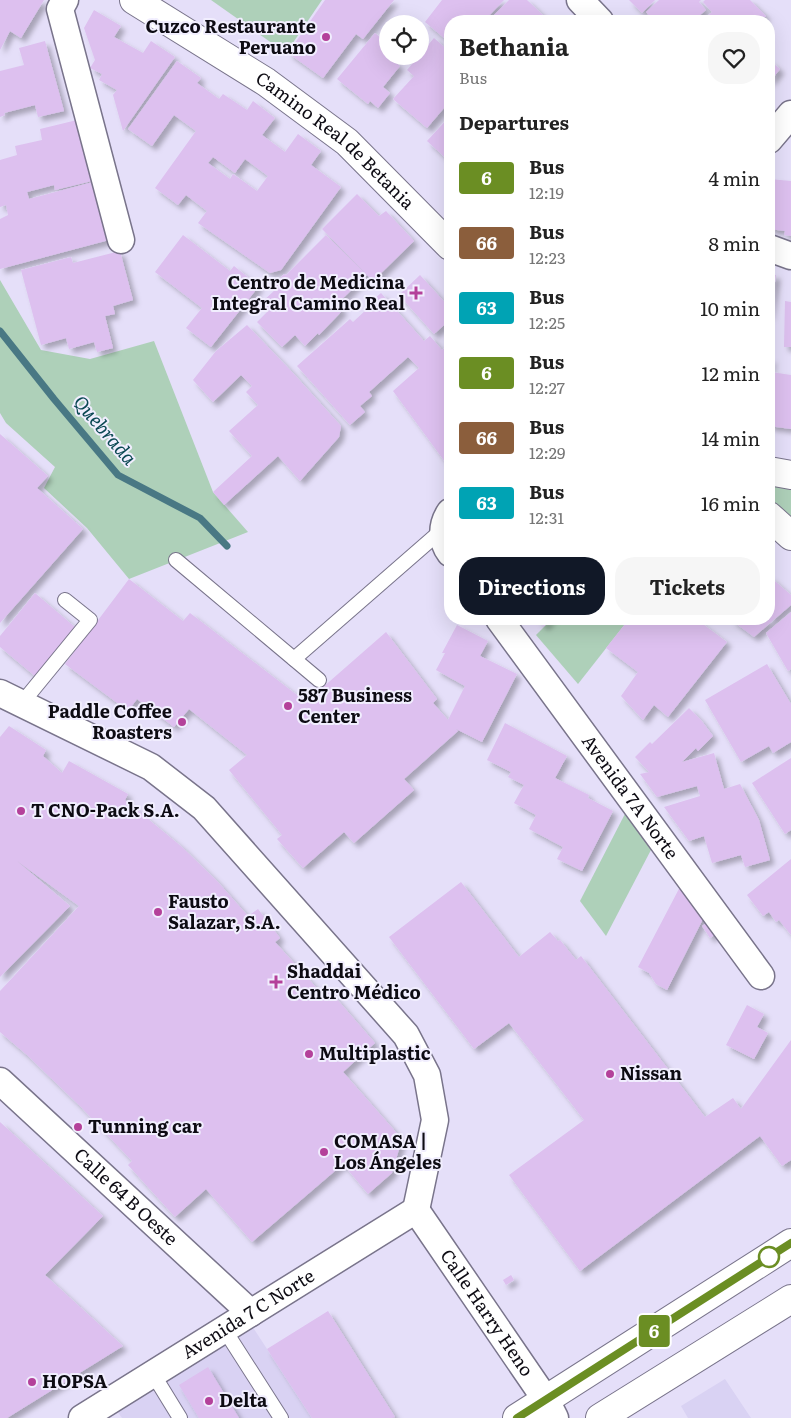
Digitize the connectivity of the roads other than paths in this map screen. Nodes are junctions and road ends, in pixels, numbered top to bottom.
1 (65, 0) edge
2 (134, 0) edge
3 (580, 0) edge
4 (594, 15) edge
5 (791, 114) edge
6 (775, 133) edge
7 (121, 240) dead end
8 (444, 240) edge
9 (775, 250) edge
10 (791, 256) edge
11 (775, 472) edge
12 (791, 475) edge
13 (775, 521) edge
14 (444, 535) edge
15 (791, 536) edge
16 (176, 560) dead end
17 (65, 600) dead end
18 (502, 625) edge
19 (294, 659) junction
20 (319, 680) dead end
21 (11, 698) edge
22 (761, 976) dead end
23 (0, 1081) edge
24 (416, 1210) junction
25 (791, 1243) edge
26 (791, 1298) edge
27 (251, 1312) junction
28 (224, 1330) junction
29 (153, 1374) junction
30 (550, 1409) edge
31 (82, 1418) edge
32 (180, 1418) edge
33 (281, 1418) edge
34 (517, 1418) edge
35 (600, 1418) edge

1 - 7 street
2 - 8 main road, Camino Real de Betania
3 - 4 street
5 - 6 street
9 - 10 street
11 - 12 main road
13 - 15 main road
14 - 19 lane
16 - 19 lane
17 - 21 lane
18 - 22 street, Avenida 7A Norte
19 - 20 lane
21 - 24 street
23 - 27 street, Calle 64 B Oeste
24 - 27 street, Avenida 7 C Norte
24 - 30 street, Calle Harry Heno
25 - 30 main road
26 - 35 main road
27 - 28 street, Avenida 7 C Norte
28 - 29 street, Avenida 7 C Norte
28 - 33 lane
29 - 31 street, Avenida 7 C Norte
29 - 32 lane
30 - 34 main road

